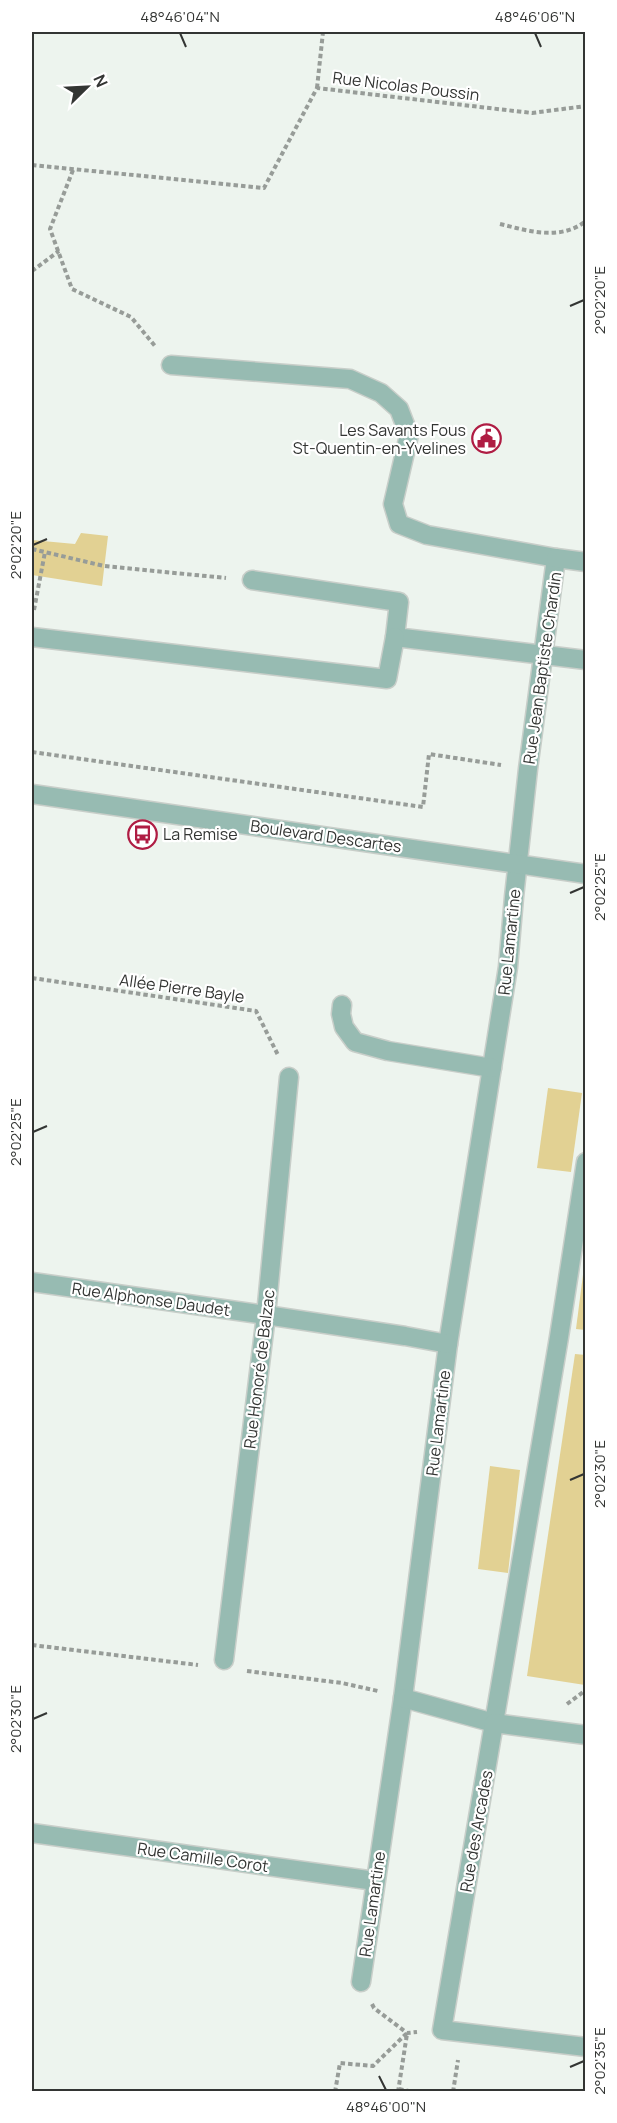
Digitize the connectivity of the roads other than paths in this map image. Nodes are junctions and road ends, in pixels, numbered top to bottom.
1 (171, 364) road end
2 (556, 558) junction
3 (585, 562) edge
4 (252, 580) road end
5 (32, 637) edge
6 (395, 637) junction
7 (544, 654) junction
8 (585, 660) edge
9 (32, 794) edge
10 (519, 864) junction
11 (585, 874) edge
12 (342, 1005) dead end
13 (492, 1068) junction
14 (289, 1077) road end
15 (585, 1162) edge
16 (32, 1282) edge
17 (266, 1315) junction
18 (448, 1344) junction
19 (224, 1660) dead end
20 (403, 1698) junction
21 (494, 1723) junction
22 (585, 1735) edge
23 (32, 1833) edge
24 (375, 1881) junction
25 (361, 1982) road end
26 (585, 2047) edge

1 - 2 street, Rue Jean Baptiste Chardin
2 - 3 street
2 - 7 street, Rue Jean Baptiste Chardin
4 - 6 street
5 - 6 street
6 - 7 street
7 - 8 street
7 - 10 street, Rue Jean Baptiste Chardin
9 - 10 street, Boulevard Descartes
10 - 11 street, Boulevard Descartes
10 - 13 street, Rue Lamartine
12 - 13 street
13 - 18 street, Rue Lamartine
14 - 17 street, Rue Honoré de Balzac
15 - 21 street, Rue des Arcades
16 - 17 street, Rue Alphonse Daudet
17 - 18 street, Rue Alphonse Daudet
17 - 19 street, Rue Honoré de Balzac
18 - 20 street, Rue Lamartine
20 - 21 street
20 - 24 street, Rue Lamartine
21 - 22 street
21 - 26 street, Rue des Arcades
23 - 24 street, Rue Camille Corot
24 - 25 street, Rue Lamartine

